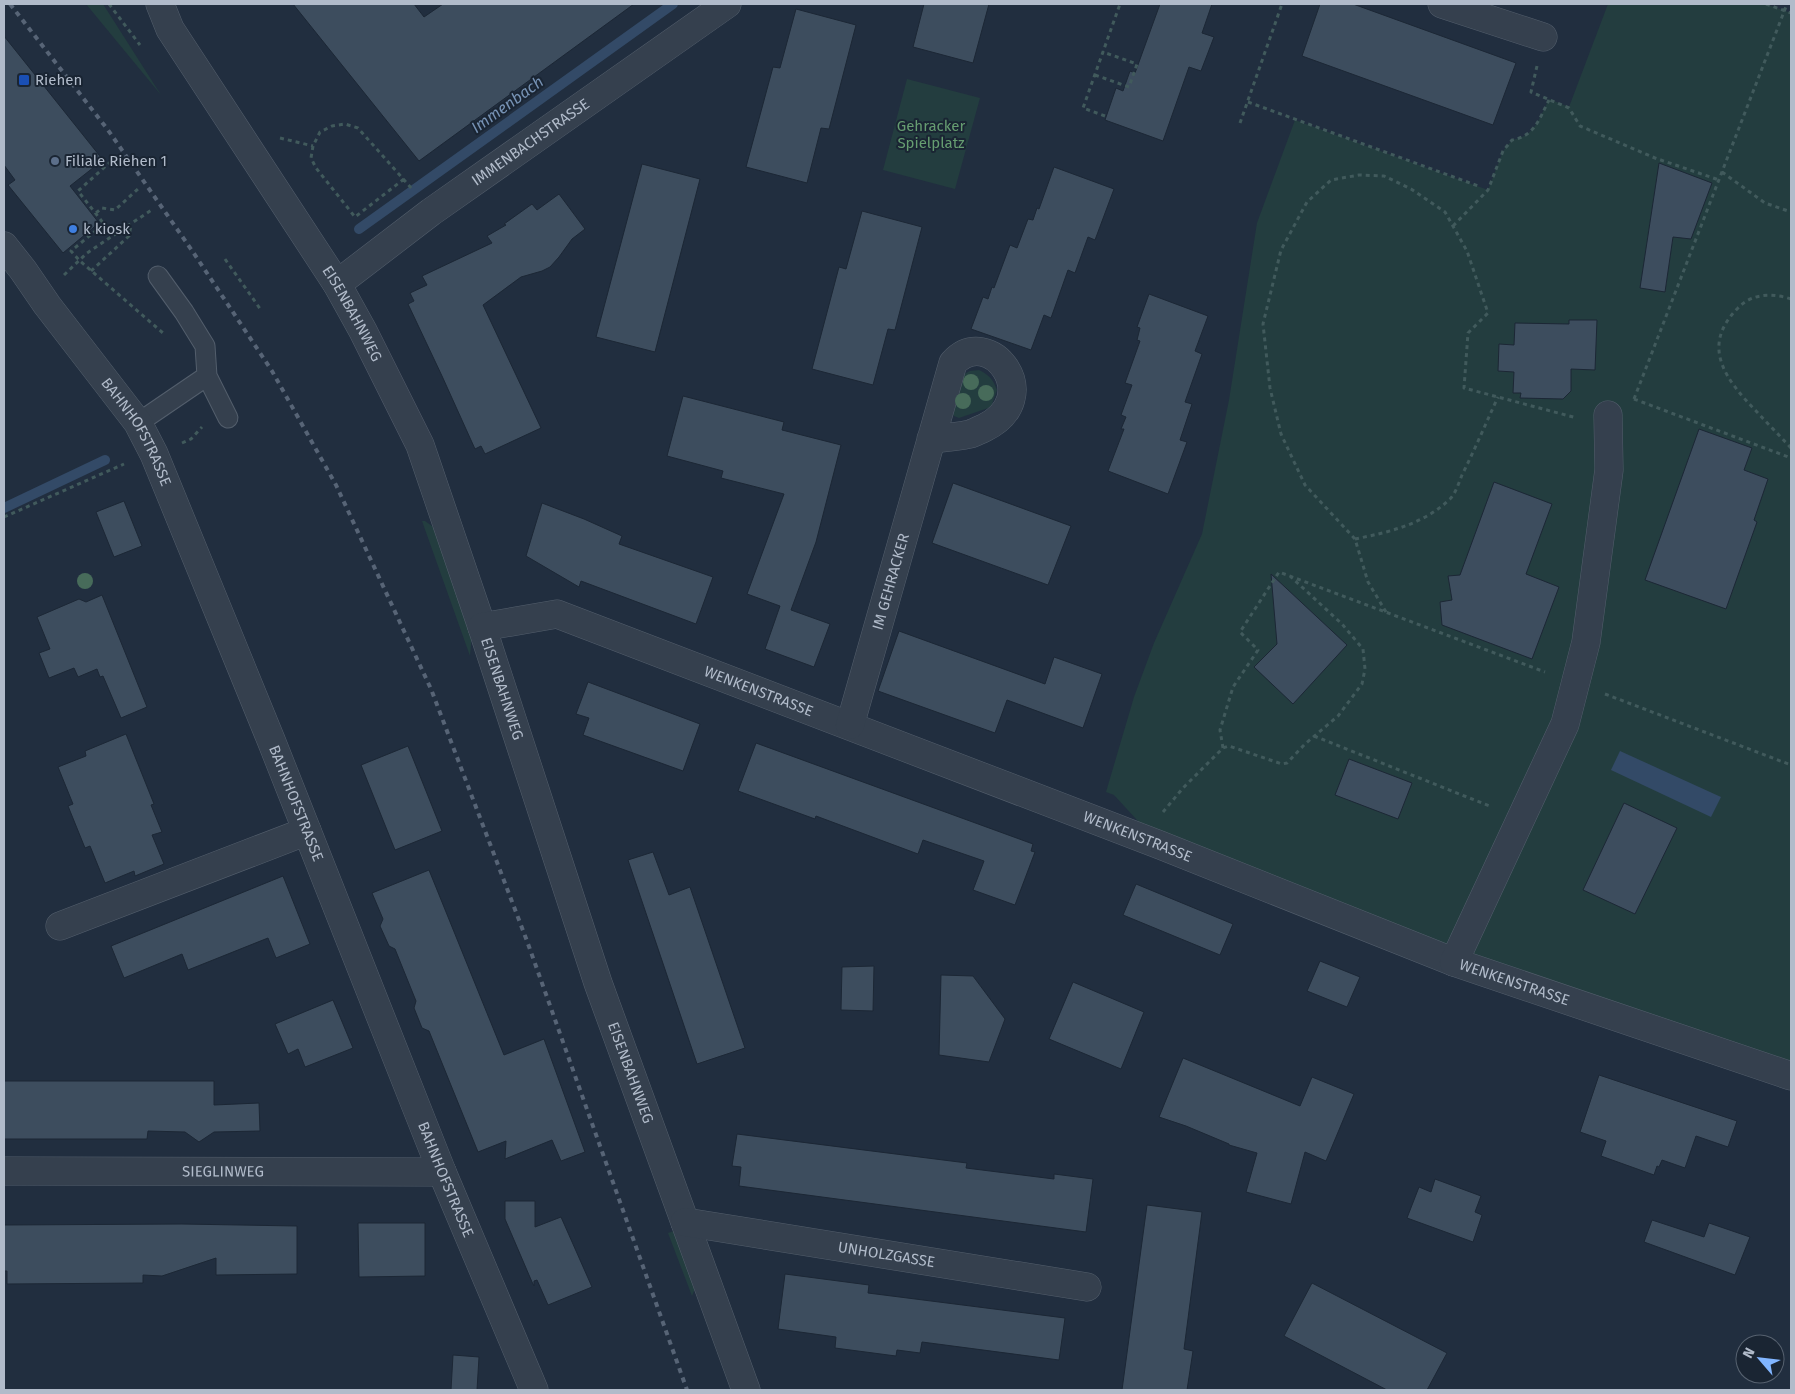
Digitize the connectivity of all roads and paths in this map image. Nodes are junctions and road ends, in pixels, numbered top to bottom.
1 (160, 4) edge
2 (727, 4) edge
3 (1120, 4) edge
4 (1282, 4) edge
5 (1442, 4) edge
6 (1766, 4) edge
7 (1787, 4) edge
8 (1784, 10) junction
9 (1791, 13) edge
10 (1543, 37) joint
11 (1103, 52) junction
12 (1095, 75) junction
13 (1549, 100) junction
14 (1248, 102) junction
15 (1105, 116) dead end
16 (1240, 122) dead end
17 (276, 138) dead end
18 (313, 146) junction
19 (116, 156) dead end
20 (1722, 172) junction
21 (1719, 180) junction
22 (1482, 187) dead end
23 (139, 188) dead end
24 (153, 209) dead end
25 (1791, 212) edge
26 (96, 213) junction
27 (131, 224) junction
28 (1453, 226) junction
29 (4, 246) edge
30 (225, 259) dead end
31 (80, 261) junction
32 (91, 270) junction
33 (63, 276) dead end
34 (158, 276) dead end
35 (337, 284) junction
36 (1791, 299) edge
37 (261, 310) dead end
38 (166, 336) dead end
39 (207, 376) junction
40 (1498, 397) junction
41 (1634, 399) junction
42 (228, 418) dead end
43 (1608, 420) junction
44 (138, 422) junction
45 (205, 422) dead end
46 (931, 439) dead end
47 (185, 442) dead end
48 (1791, 448) edge
49 (1791, 458) edge
50 (121, 465) dead end
51 (4, 517) edge
52 (1355, 539) junction
53 (1289, 575) junction
54 (1386, 612) junction
55 (482, 627) junction
56 (1575, 683) junction
57 (850, 725) junction
58 (1314, 736) junction
59 (1223, 748) junction
60 (1791, 765) edge
61 (1521, 818) junction
62 (306, 831) junction
63 (1142, 838) junction
64 (60, 926) dead end
65 (1454, 962) junction
66 (1791, 1076) edge
67 (4, 1172) edge
68 (442, 1172) junction
69 (685, 1222) junction
70 (1087, 1287) dead end
71 (534, 1390) edge
72 (746, 1390) edge

1 - 35 street, EISENBAHNWEG
2 - 35 street, IMMENBACHSTRASSE
3 - 11 path
4 - 14 path
5 - 10 street
6 - 8 path
7 - 8 path
8 - 9 path
8 - 20 path
10 - 13 path
11 - 12 path
11 - 12 path
12 - 15 path
13 - 21 path
13 - 28 path
14 - 16 path
14 - 22 path
17 - 18 path
18 - 18 path
19 - 26 path
20 - 21 path
20 - 25 path
21 - 41 path
23 - 26 path
24 - 27 path
26 - 31 path
27 - 31 path
27 - 32 path
28 - 40 path
28 - 52 path
29 - 44 street, BAHNHOFSTRASSE
30 - 37 path
31 - 32 path
31 - 33 path
32 - 38 path
34 - 39 lane
35 - 55 street, EISENBAHNWEG
36 - 48 path
39 - 42 lane
39 - 44 lane
40 - 43 path
40 - 52 path
41 - 43 path
41 - 49 path
43 - 56 street
44 - 62 street, BAHNHOFSTRASSE
45 - 47 path
46 - 57 street, IM GEHRACKER
50 - 51 path
52 - 54 path
53 - 54 path
53 - 58 path
53 - 59 path
54 - 56 path
55 - 57 street, WENKENSTRASSE
55 - 69 street, EISENBAHNWEG
56 - 60 path
56 - 61 street
57 - 63 street, WENKENSTRASSE
58 - 59 path
58 - 61 path
59 - 63 path
61 - 65 street
62 - 64 street
62 - 68 street, BAHNHOFSTRASSE
63 - 65 street, WENKENSTRASSE
65 - 66 street, WENKENSTRASSE
67 - 68 street, SIEGLINWEG
68 - 71 street, BAHNHOFSTRASSE
69 - 70 street, UNHOLZGASSE
69 - 72 street, EISENBAHNWEG

